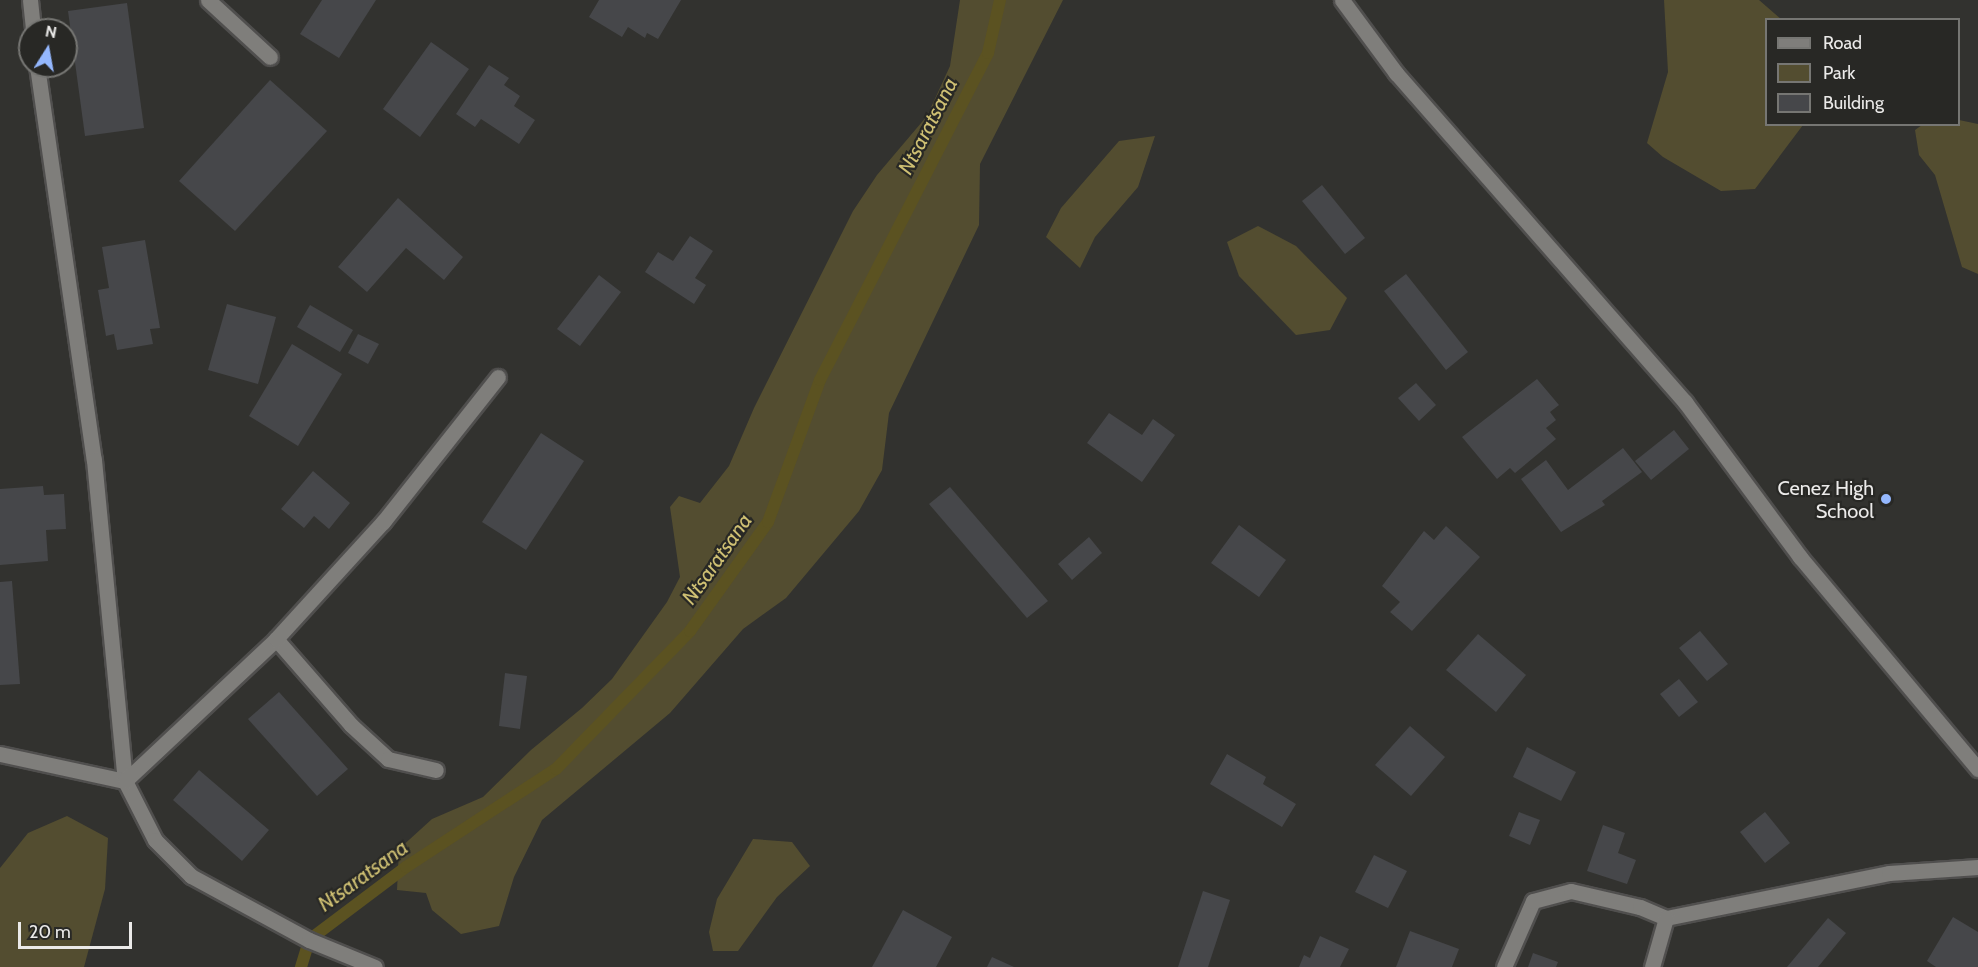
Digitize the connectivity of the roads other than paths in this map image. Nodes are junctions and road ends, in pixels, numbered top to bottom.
1 (30, 0) edge
2 (208, 0) edge
3 (1341, 0) edge
4 (32, 18) edge
5 (270, 57) dead end
6 (39, 78) edge
7 (498, 377) dead end
8 (276, 639) junction
9 (0, 754) edge
10 (1978, 769) edge
11 (436, 770) dead end
12 (125, 781) junction
13 (1978, 867) edge
14 (1666, 918) junction
15 (375, 967) edge
16 (1504, 967) edge
17 (1652, 967) edge

1 - 4 street
2 - 5 street
3 - 10 street
6 - 12 street
7 - 8 street
8 - 11 street
8 - 12 street
9 - 12 street
12 - 15 street
13 - 14 street
14 - 16 street
14 - 17 street

